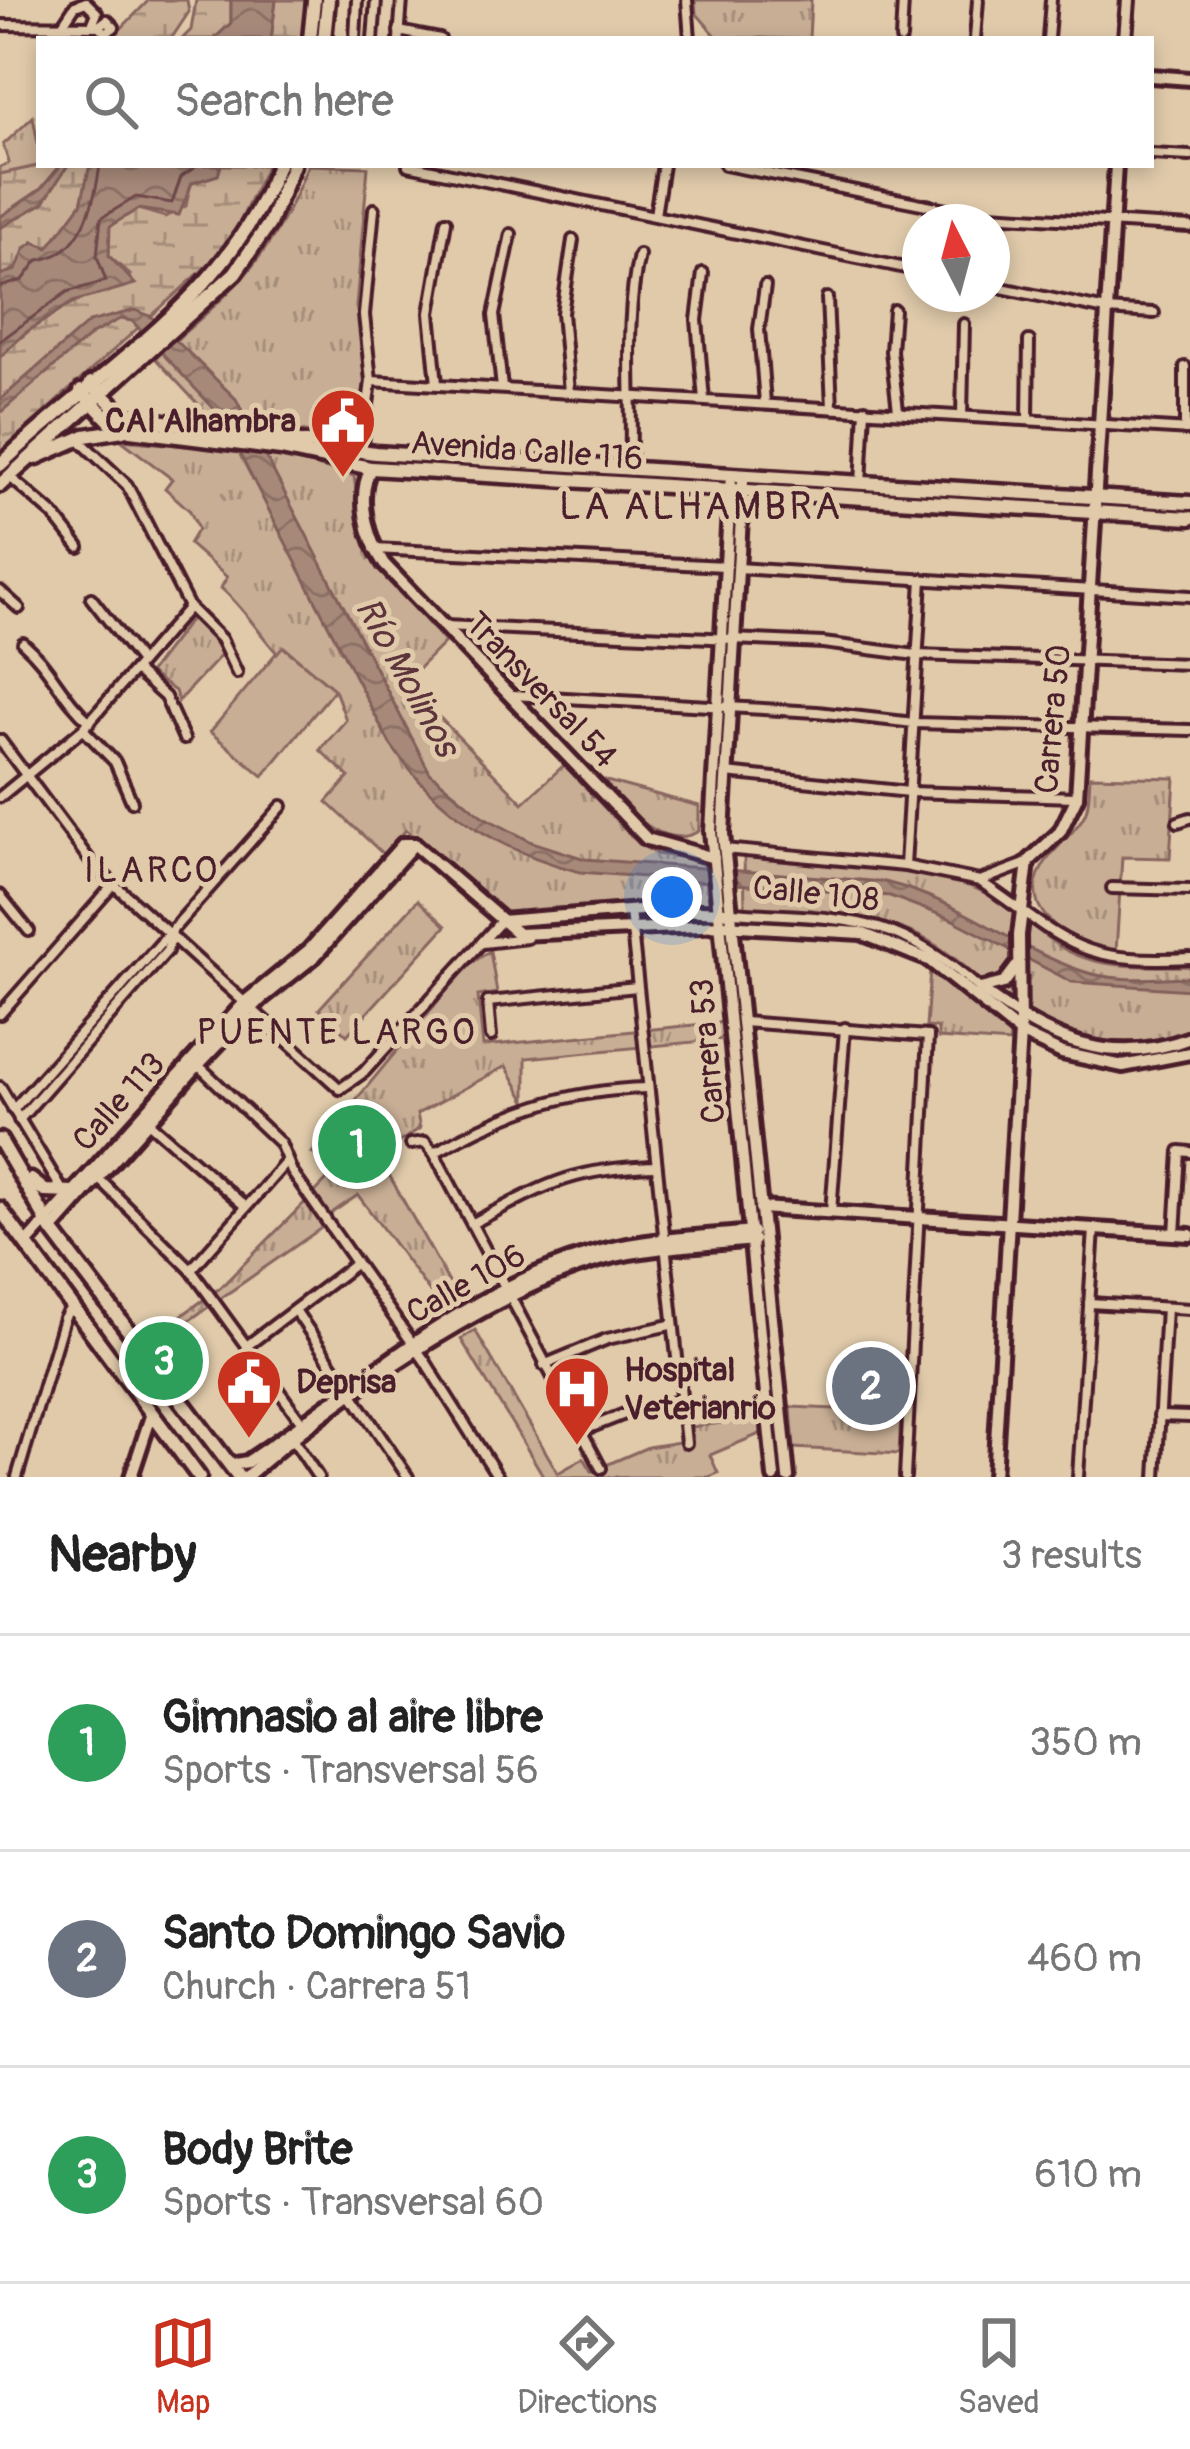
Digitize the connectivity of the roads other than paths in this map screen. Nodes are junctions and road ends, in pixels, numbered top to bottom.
1 (314, 0) edge
2 (328, 0) edge
3 (357, 0) edge
4 (376, 0) edge
5 (401, 0) edge
6 (687, 0) edge
7 (903, 0) edge
8 (978, 0) edge
9 (1051, 0) edge
10 (1128, 0) edge
11 (356, 24) junction
12 (0, 25) edge
13 (374, 25) junction
14 (56, 26) junction
15 (399, 35) edge
16 (310, 36) edge
17 (324, 36) edge
18 (355, 36) edge
19 (373, 36) edge
20 (690, 36) edge
21 (901, 36) edge
22 (975, 36) edge
23 (1048, 36) edge
24 (1125, 36) edge
25 (1154, 76) edge
26 (1190, 79) edge
27 (1154, 154) edge
28 (1190, 156) edge
29 (277, 168) edge
30 (291, 168) edge
31 (423, 168) edge
32 (663, 168) edge
33 (740, 168) edge
34 (1116, 168) edge
35 (374, 209) dead end
36 (655, 215) junction
37 (446, 220) dead end
38 (1112, 223) junction
39 (1190, 227) edge
40 (511, 234) dead end
41 (574, 240) dead end
42 (639, 255) dead end
43 (902, 267) edge
44 (703, 273) dead end
45 (765, 286) dead end
46 (1010, 290) edge
47 (827, 298) dead end
48 (894, 310) dead end
49 (1106, 310) junction
50 (1154, 313) dead end
51 (168, 324) junction
52 (964, 324) dead end
53 (1029, 341) dead end
54 (1185, 367) dead end
55 (371, 381) junction
56 (437, 385) junction
57 (502, 388) junction
58 (90, 392) junction
59 (569, 392) junction
60 (634, 396) junction
61 (704, 400) junction
62 (765, 404) junction
63 (832, 407) junction
64 (865, 409) junction
65 (898, 411) junction
66 (962, 415) junction
67 (1028, 419) junction
68 (1100, 424) junction
69 (130, 430) junction
70 (1187, 430) edge
71 (92, 434) junction
72 (228, 437) junction
73 (76, 438) junction
74 (261, 441) junction
75 (362, 451) junction
76 (99, 459) junction
77 (351, 464) junction
78 (371, 468) junction
79 (630, 469) junction
80 (3, 475) edge
81 (737, 483) junction
82 (861, 484) junction
83 (364, 490) junction
84 (1190, 503) edge
85 (1096, 505) junction
86 (1190, 518) edge
87 (79, 548) dead end
88 (374, 549) junction
89 (731, 567) junction
90 (922, 579) junction
91 (1091, 590) junction
92 (0, 591) edge
93 (1190, 596) edge
94 (91, 598) dead end
95 (189, 607) junction
96 (19, 608) dead end
97 (443, 626) junction
98 (727, 637) junction
99 (23, 643) dead end
100 (916, 655) junction
101 (1086, 658) junction
102 (1190, 664) edge
103 (138, 666) junction
104 (237, 673) dead end
105 (510, 694) junction
106 (723, 706) junction
107 (911, 723) junction
108 (86, 726) junction
109 (1082, 727) junction
110 (1190, 730) edge
111 (184, 739) dead end
112 (0, 740) edge
113 (725, 772) junction
114 (27, 777) junction
115 (908, 792) junction
116 (0, 797) edge
117 (1076, 797) junction
118 (132, 802) dead end
119 (282, 806) dead end
120 (1190, 818) edge
121 (711, 820) junction
122 (1178, 822) dead end
123 (682, 850) junction
124 (720, 858) junction
125 (1028, 862) junction
126 (904, 866) junction
127 (980, 881) junction
128 (114, 884) junction
129 (1112, 888) dead end
130 (1190, 890) edge
131 (0, 895) edge
132 (629, 910) junction
133 (1022, 910) junction
134 (728, 919) junction
135 (501, 921) junction
136 (631, 926) junction
137 (29, 931) dead end
138 (173, 934) junction
139 (538, 936) junction
140 (481, 944) junction
141 (1190, 958) edge
142 (1018, 961) junction
143 (637, 987) junction
144 (980, 989) junction
145 (249, 1005) junction
146 (0, 1014) edge
147 (1020, 1018) junction
148 (743, 1022) junction
149 (845, 1028) junction
150 (1020, 1033) junction
151 (491, 1036) dead end
152 (1190, 1038) edge
153 (1190, 1053) edge
154 (195, 1063) junction
155 (0, 1087) edge
156 (646, 1088) junction
157 (16, 1115) junction
158 (144, 1119) junction
159 (0, 1140) edge
160 (411, 1144) dead end
161 (1185, 1152) edge
162 (434, 1153) junction
163 (288, 1160) junction
164 (654, 1166) junction
165 (22, 1172) junction
166 (97, 1178) junction
167 (71, 1192) junction
168 (246, 1207) junction
169 (760, 1208) junction
170 (0, 1209) edge
171 (831, 1212) junction
172 (921, 1218) junction
173 (473, 1223) junction
174 (1008, 1224) junction
175 (49, 1226) junction
176 (1094, 1229) junction
177 (1175, 1234) junction
178 (1190, 1234) edge
179 (757, 1236) junction
180 (26, 1243) junction
181 (662, 1245) junction
182 (355, 1264) junction
183 (191, 1270) junction
184 (509, 1291) junction
185 (1089, 1303) junction
186 (72, 1306) junction
187 (1166, 1308) junction
188 (1190, 1309) edge
189 (295, 1310) junction
190 (670, 1325) junction
191 (248, 1346) junction
192 (415, 1347) junction
193 (544, 1365) junction
194 (353, 1392) junction
195 (678, 1402) junction
196 (152, 1413) junction
197 (1160, 1415) junction
198 (1190, 1417) edge
199 (305, 1427) junction
200 (584, 1430) junction
201 (291, 1437) junction
202 (686, 1443) dead end
203 (601, 1468) dead end
204 (238, 1473) edge
205 (17, 1477) edge
206 (131, 1477) edge
207 (199, 1477) edge
208 (318, 1477) edge
209 (408, 1477) edge
210 (498, 1477) edge
211 (774, 1477) edge
212 (788, 1477) edge
213 (905, 1477) edge
214 (994, 1477) edge
215 (1078, 1477) edge
216 (1156, 1477) edge

1 - 16 main road
2 - 17 main road
3 - 11 street
4 - 13 street
5 - 15 street
6 - 20 street
7 - 21 street
8 - 22 street
9 - 23 street
10 - 24 street
11 - 13 street
11 - 18 street
12 - 14 street
13 - 19 street
14 - 14 street
25 - 26 street
27 - 28 street
29 - 51 main road
30 - 51 main road
31 - 36 street
32 - 36 street
33 - 38 street
34 - 38 street, Carrera 50
35 - 55 street
36 - 43 street
37 - 56 street
38 - 39 street
38 - 49 street, Carrera 50
40 - 57 street
41 - 59 street
42 - 60 street
44 - 61 street
45 - 62 street
46 - 49 street
47 - 63 street
48 - 65 street
49 - 50 street
49 - 68 street, Carrera 50
51 - 58 main road
52 - 66 street
53 - 67 street
54 - 70 street
55 - 56 street
55 - 75 street
56 - 57 street
57 - 59 street
58 - 69 main road, Avenida Calle 116
58 - 72 main road, Avenida Calle 116
58 - 80 main road
59 - 60 street
60 - 61 street
60 - 79 street
61 - 62 street
62 - 63 street
63 - 64 street
64 - 65 street
64 - 82 street
65 - 66 street
66 - 67 street
67 - 68 street
68 - 70 street
68 - 85 street, Carrera 50
69 - 71 main road
69 - 72 main road, Avenida Calle 116
71 - 73 main road
71 - 76 street
72 - 74 main road, Avenida Calle 116
73 - 76 street
73 - 80 main road
74 - 75 main road, Avenida Calle 116
74 - 77 main road, Avenida Calle 116
75 - 79 main road, Avenida Calle 116
76 - 95 street
77 - 78 main road, Avenida Calle 116
77 - 83 street
78 - 81 main road, Avenida Calle 116
78 - 83 street
79 - 81 main road, Avenida Calle 116
80 - 87 street
81 - 82 main road, Avenida Calle 116
81 - 85 main road, Avenida Calle 116
81 - 89 street, Carrera 53
82 - 85 main road, Avenida Calle 116
83 - 88 street
84 - 85 main road, Avenida Calle 116
85 - 86 main road, Avenida Calle 116
85 - 91 street, Carrera 50
88 - 89 street
88 - 97 street, Transversal 54
89 - 90 street
89 - 98 street, Carrera 53
90 - 91 street
90 - 100 street
91 - 93 street
91 - 101 street, Carrera 50
92 - 96 street
94 - 103 street
95 - 103 street
95 - 104 street
97 - 98 street
97 - 105 street, Transversal 54
98 - 100 street
98 - 106 street, Carrera 53
99 - 108 street
100 - 101 street
100 - 107 street
101 - 102 street
101 - 109 street, Carrera 50
103 - 108 street
103 - 111 street
105 - 106 street
105 - 123 street, Transversal 54
106 - 107 street
106 - 113 street, Carrera 53
106 - 121 street, Carrera 53
107 - 109 street
107 - 115 street
108 - 114 street
108 - 118 street
109 - 110 street
109 - 117 street, Carrera 50
112 - 114 street
113 - 115 street
113 - 124 street, Carrera 53
114 - 116 street
114 - 128 street
115 - 117 street
115 - 126 street
117 - 125 street, Carrera 50
119 - 138 street
120 - 122 street
121 - 123 street
121 - 124 street, Carrera 53
123 - 124 street, Transversal 54
124 - 126 street
124 - 134 street, Carrera 53
125 - 127 street
125 - 133 street
126 - 127 street
127 - 133 street
128 - 138 street
128 - 146 street
129 - 130 street
131 - 137 street
132 - 134 street, Calle 108
132 - 135 street, Calle 108
132 - 136 street
133 - 141 street
133 - 142 street
134 - 136 street, Calle 108
134 - 144 street, Calle 108
134 - 148 street, Carrera 53
134 - 150 street, Calle 108
134 - 179 street, Carrera 53
135 - 139 street
135 - 140 street
135 - 145 street, Calle 113
136 - 139 street, Calle 108
136 - 143 street
138 - 145 street
138 - 157 street
139 - 140 street, Calle 108
140 - 145 street
142 - 144 street
142 - 147 street
143 - 151 street
143 - 156 street
144 - 147 street, Calle 108
145 - 154 street, Calle 113
147 - 150 street
147 - 152 street, Calle 108
148 - 149 street
148 - 169 street, Carrera 53
149 - 171 street
149 - 172 street
150 - 153 street, Calle 108
150 - 174 street
154 - 158 street, Calle 113
154 - 163 street
155 - 157 street
156 - 162 street
156 - 164 street
157 - 167 street
158 - 166 street, Calle 113
158 - 167 street, Calle 113
158 - 168 street
159 - 165 main road
160 - 162 street
161 - 177 street
162 - 173 street
163 - 168 street
163 - 182 street
164 - 173 street
164 - 181 street
165 - 167 main road
165 - 175 main road
166 - 175 street, Calle 113
166 - 183 street
167 - 175 street, Calle 113
168 - 183 street
169 - 171 street
169 - 179 street, Carrera 53
170 - 180 main road
171 - 172 street
172 - 174 street
172 - 213 street
173 - 184 street
174 - 176 street
174 - 214 street
175 - 180 street, Calle 113
175 - 204 main road
176 - 177 street
176 - 185 street
177 - 178 street
179 - 181 street, Calle 106
179 - 211 street, Carrera 53
179 - 212 street, Carrera 53
180 - 186 main road
181 - 184 street, Calle 106
181 - 190 street
182 - 189 street
182 - 192 street
183 - 191 street
184 - 192 street, Calle 106
184 - 193 street
185 - 187 street
185 - 215 street
186 - 196 main road
186 - 205 street
187 - 188 street
187 - 197 street
189 - 191 street
189 - 194 street
190 - 193 street
190 - 195 street
191 - 199 street
192 - 194 street, Calle 106
192 - 210 street
193 - 200 street
194 - 199 street, Calle 106
194 - 209 street
195 - 200 street
195 - 202 street
196 - 206 street
196 - 207 main road
197 - 198 street
197 - 216 street
199 - 201 street, Calle 106
200 - 203 street
201 - 204 street, Calle 106
201 - 204 street, Calle 106
201 - 208 street

